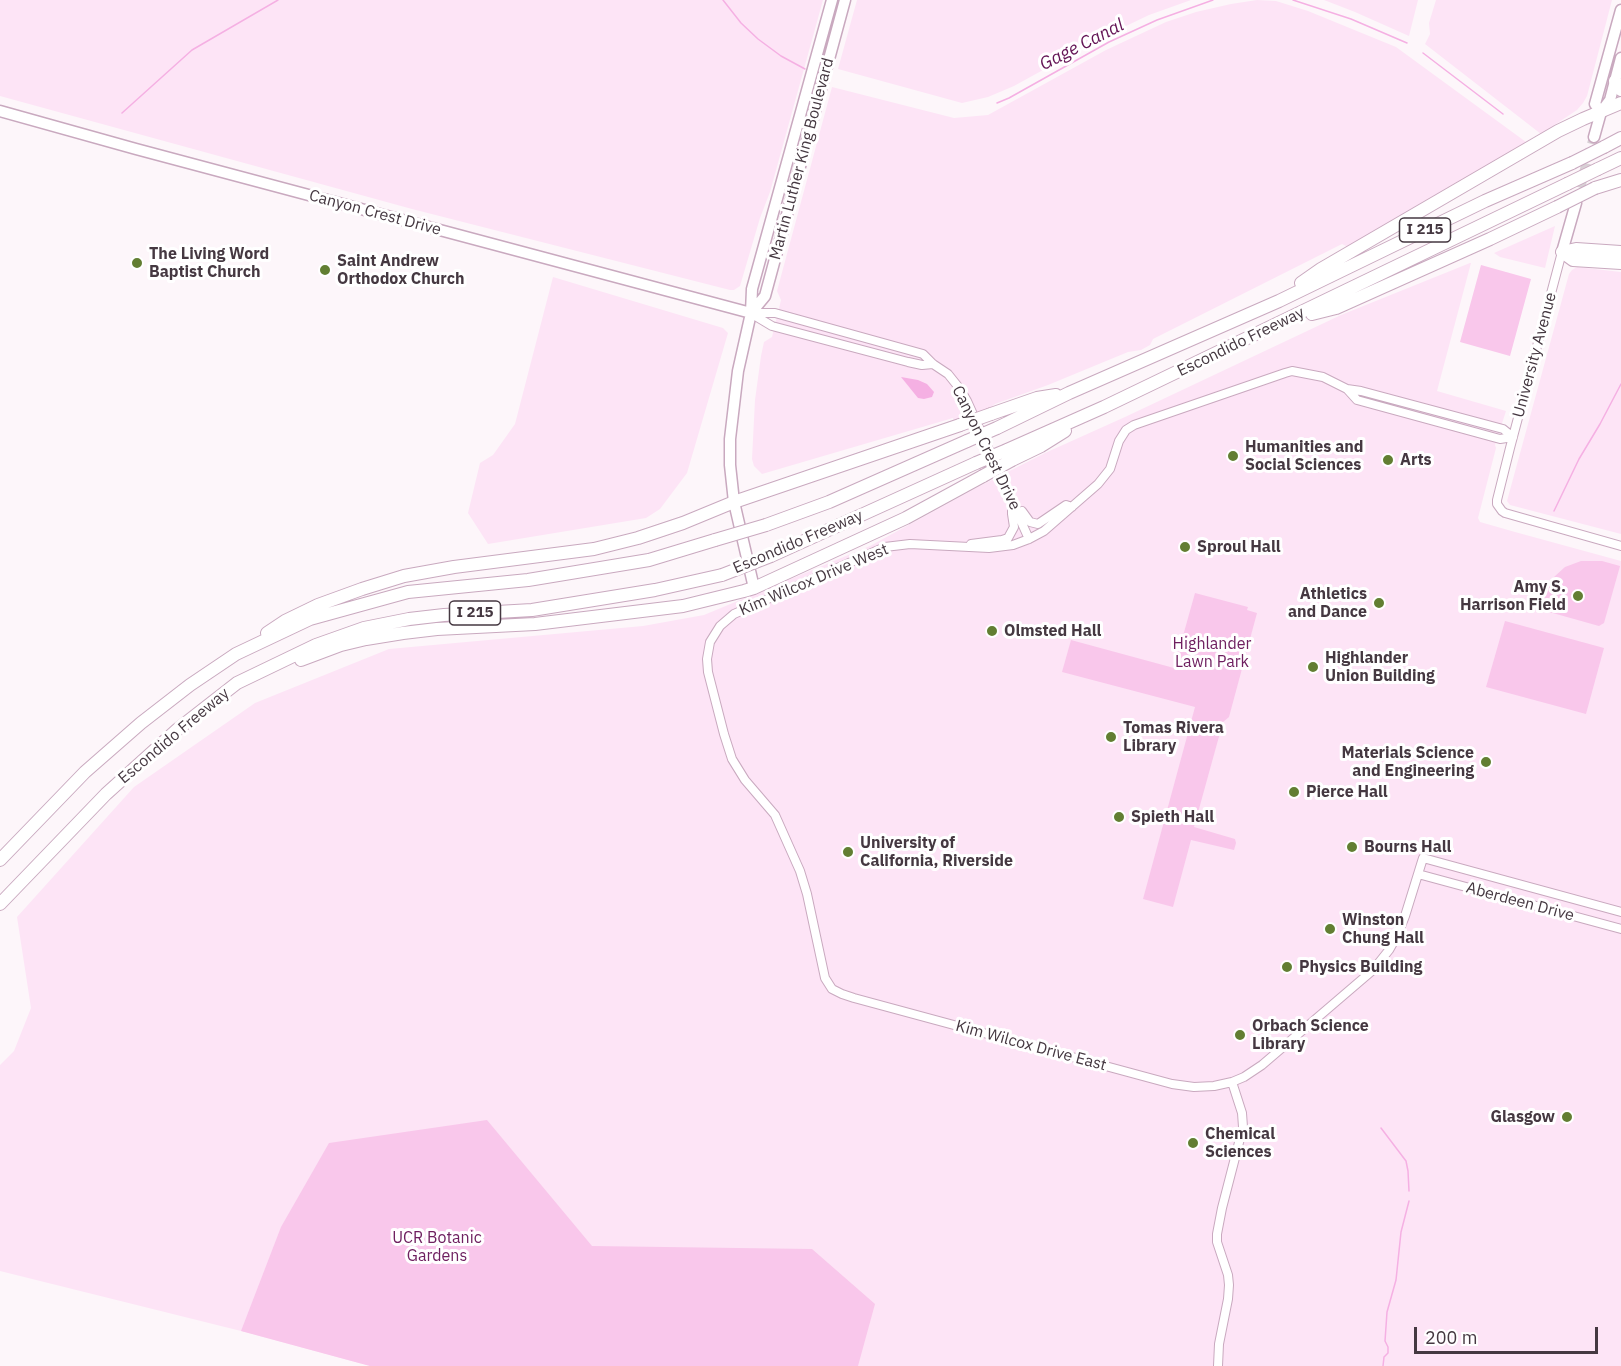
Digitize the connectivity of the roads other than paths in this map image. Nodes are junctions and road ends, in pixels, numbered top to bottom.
1 (832, 0) edge
2 (845, 0) edge
3 (1621, 10) edge
4 (1621, 58) edge
5 (1618, 86) edge
6 (1621, 103) edge
7 (0, 111) edge
8 (1601, 112) junction
9 (1594, 137) tunnel mouth
10 (1621, 138) edge
11 (1621, 158) edge
12 (1621, 180) edge
13 (1576, 202) tunnel mouth
14 (1562, 252) junction
15 (1621, 252) edge
16 (1621, 263) edge
17 (1279, 300) junction
18 (751, 314) junction
19 (1287, 320) junction
20 (933, 364) junction
21 (1069, 393) junction
22 (1513, 437) junction
23 (1010, 455) junction
24 (1012, 499) junction
25 (734, 502) junction
26 (1072, 507) junction
27 (1029, 539) junction
28 (956, 546) junction
29 (1621, 546) edge
30 (753, 588) junction
31 (236, 654) junction
32 (237, 683) junction
33 (1423, 858) joint
34 (0, 860) edge
35 (1418, 874) junction
36 (0, 903) edge
37 (1621, 912) edge
38 (1621, 929) edge
39 (832, 988) joint
40 (1232, 1082) junction
41 (1218, 1366) edge

1 - 18 main road, Martin Luther King Boulevard
2 - 18 main road, Martin Luther King Boulevard
3 - 8 main road
4 - 5 main road
5 - 8 main road
6 - 8 highway
7 - 18 main road, Canyon Crest Drive
8 - 9 main road
8 - 17 highway
10 - 17 highway, Escondido Freeway / I 215, bridge
11 - 19 highway, Escondido Freeway / I 215, bridge
12 - 19 highway, bridge
13 - 14 main road, University Avenue
14 - 15 highway
14 - 16 highway
14 - 22 street, University Avenue
17 - 21 highway, Escondido Freeway / I 215
18 - 20 street, Canyon Crest Drive
18 - 20 street, Canyon Crest Drive
18 - 25 main road, Martin Luther King Boulevard
19 - 23 highway, Escondido Freeway / I 215
20 - 24 street, Canyon Crest Drive
21 - 25 highway, bridge
21 - 31 highway, Escondido Freeway / I 215, bridge
22 - 26 street, Kim Wilcox Drive West
22 - 29 street, University Avenue
23 - 30 highway, bridge
23 - 32 highway, Escondido Freeway / I 215, bridge
24 - 26 street
24 - 27 street, Canyon Crest Drive
24 - 28 street
25 - 30 main road, Martin Luther King Boulevard
25 - 31 highway
26 - 27 street, Kim Wilcox Drive West
27 - 28 street, Kim Wilcox Drive West
28 - 39 street, Kim Wilcox Drive West
30 - 32 highway
31 - 34 highway, Escondido Freeway / I 215
32 - 36 highway, Escondido Freeway / I 215
33 - 35 street, Kim Wilcox Drive East
33 - 37 street, Aberdeen Drive
35 - 38 street, Aberdeen Drive
35 - 40 street, Kim Wilcox Drive East
39 - 40 street, Kim Wilcox Drive East
40 - 41 street

